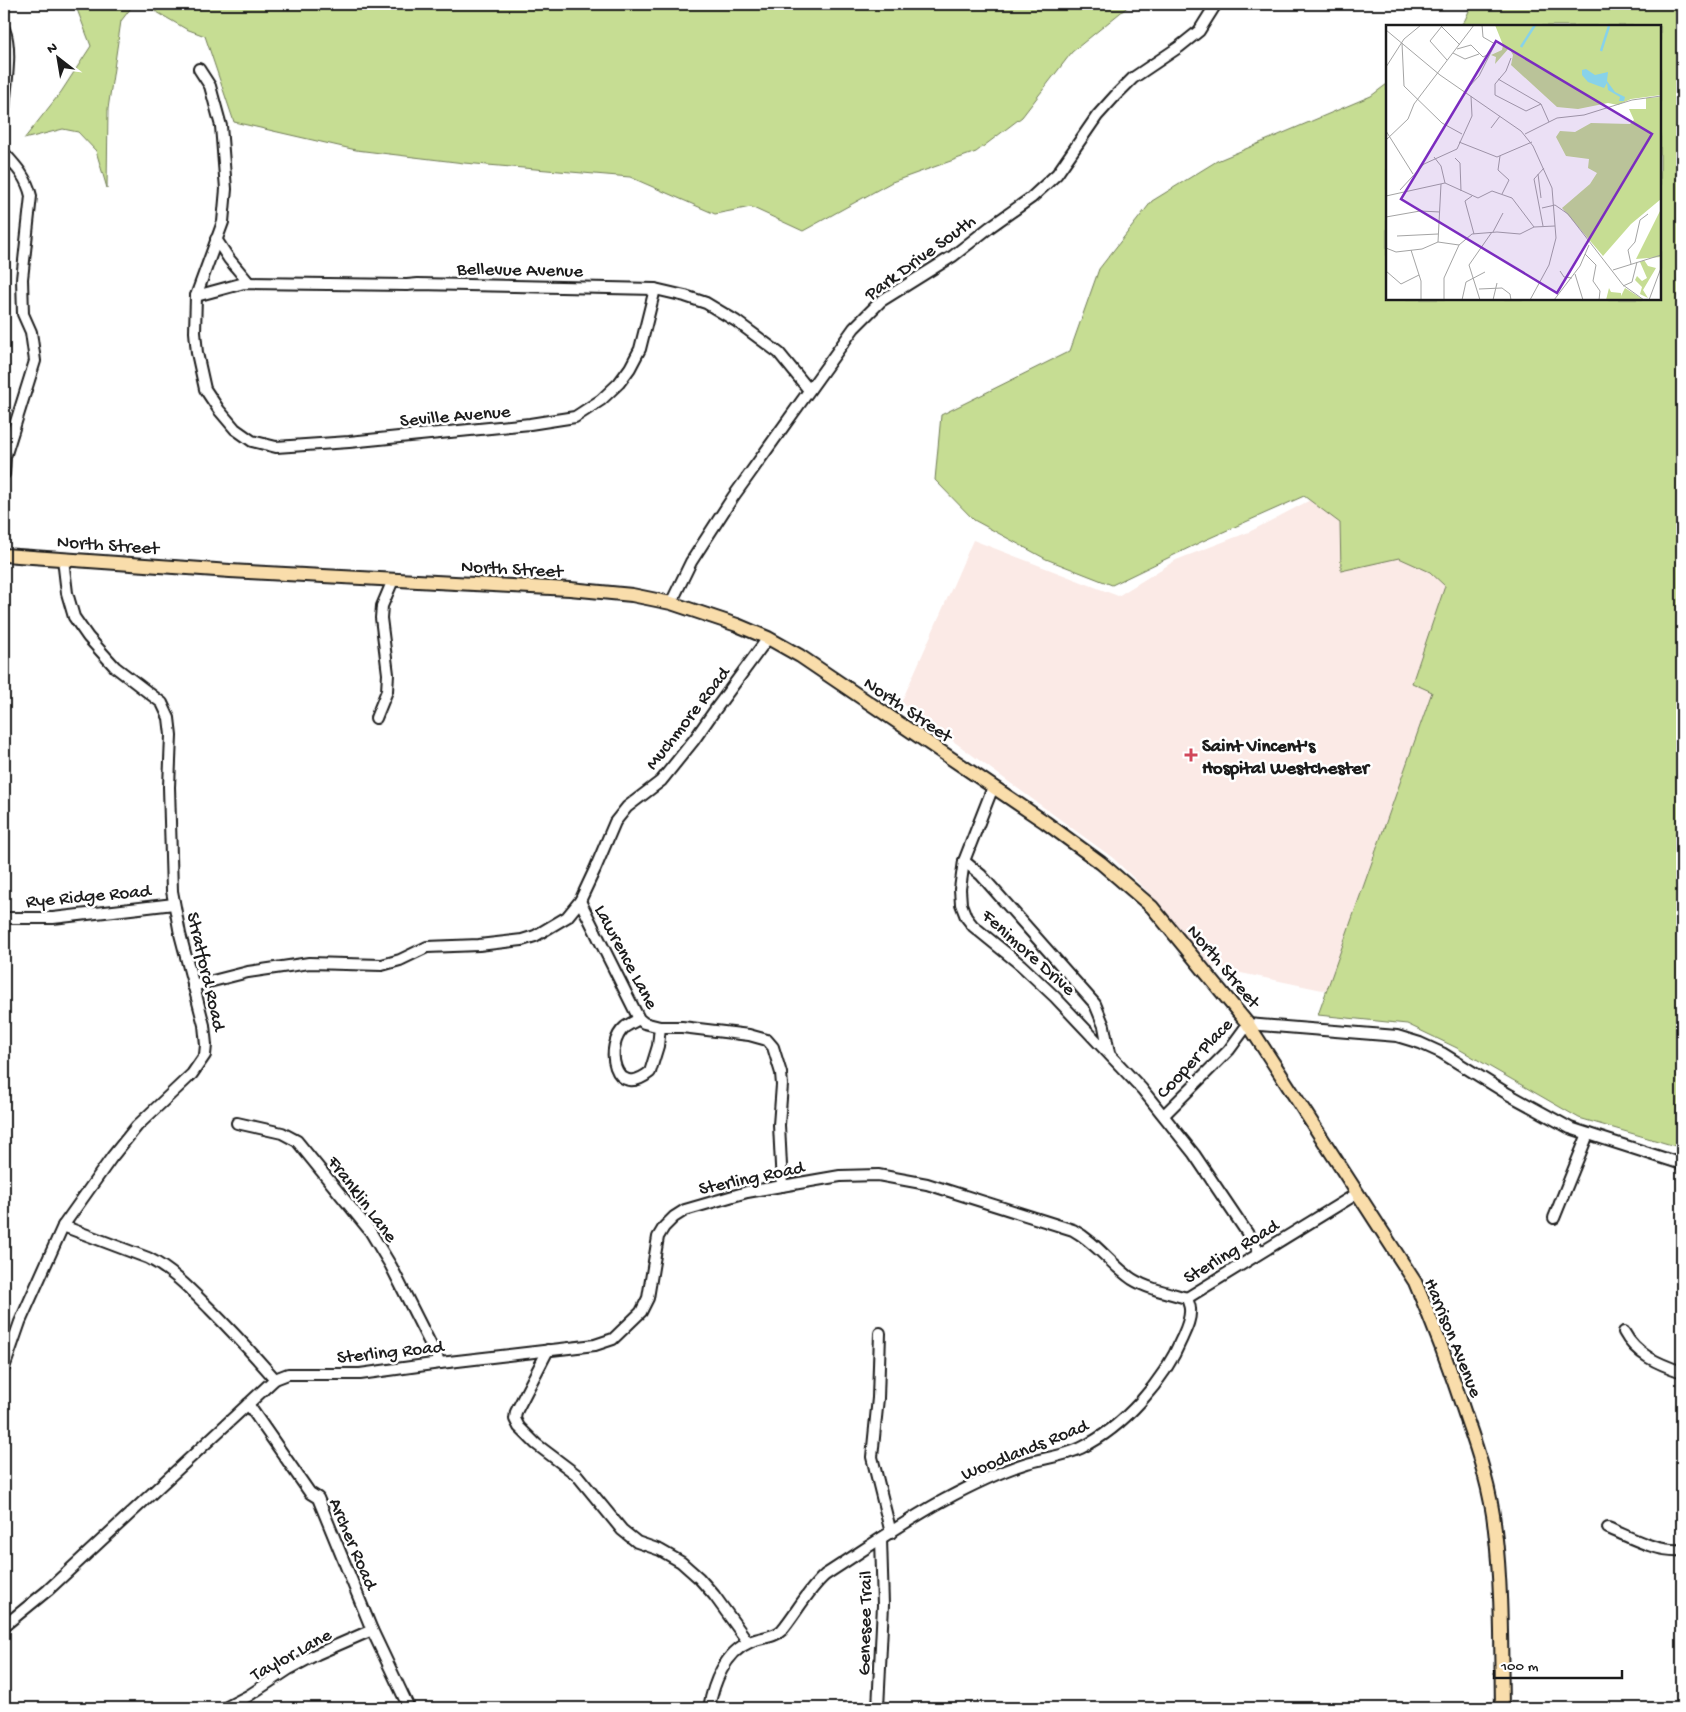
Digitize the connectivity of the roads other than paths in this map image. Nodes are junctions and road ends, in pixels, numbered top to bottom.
1 (1216, 4) edge
2 (4, 29) edge
3 (199, 69) dead end
4 (4, 110) edge
5 (4, 153) edge
6 (216, 239) junction
7 (249, 283) junction
8 (655, 289) junction
9 (196, 296) junction
10 (809, 390) junction
11 (4, 474) edge
12 (4, 555) edge
13 (63, 559) junction
14 (393, 580) junction
15 (671, 603) junction
16 (768, 638) junction
17 (376, 718) dead end
18 (993, 786) junction
19 (964, 861) junction
20 (580, 901) junction
21 (174, 904) junction
22 (4, 918) edge
23 (193, 986) junction
24 (639, 1019) junction
25 (1248, 1024) junction
26 (660, 1027) junction
27 (1109, 1053) junction
28 (1164, 1115) junction
29 (237, 1123) dead end
30 (1588, 1134) junction
31 (1682, 1164) edge
32 (782, 1186) junction
33 (1358, 1193) junction
34 (1554, 1218) dead end
35 (63, 1226) junction
36 (1260, 1252) junction
37 (1187, 1298) junction
38 (1624, 1332) dead end
39 (880, 1333) dead end
40 (548, 1350) junction
41 (440, 1363) junction
42 (4, 1368) edge
43 (1682, 1372) edge
44 (275, 1379) junction
45 (248, 1404) junction
46 (1608, 1528) dead end
47 (891, 1533) junction
48 (881, 1539) junction
49 (1682, 1550) edge
50 (4, 1626) edge
51 (372, 1630) junction
52 (748, 1642) junction
53 (225, 1708) edge
54 (409, 1708) edge
55 (709, 1708) edge
56 (878, 1708) edge
57 (1502, 1708) edge

1 - 10 street, Park Drive South
2 - 4 street
3 - 6 street
5 - 11 street
6 - 7 street
6 - 9 street
7 - 8 street, Bellevue Avenue
7 - 9 street, Bellevue Avenue
8 - 9 street, Seville Avenue
8 - 10 street, Bellevue Avenue
10 - 15 street, Park Drive South
12 - 13 main road, North Street
13 - 14 main road, North Street
13 - 21 street, Stratford Road
14 - 15 main road, North Street
14 - 17 street
15 - 16 main road, North Street
16 - 18 main road, North Street
16 - 20 street, Muchmore Road
18 - 19 street, Fenimore Drive
18 - 25 main road, North Street
19 - 27 street, Fenimore Drive
19 - 27 street, Fenimore Drive
20 - 23 street, Muchmore Road
20 - 24 street, Lawrence Lane
21 - 22 street, Rye Ridge Road
21 - 23 street, Stratford Road
23 - 35 street, Stratford Road
24 - 26 street, Lawrence Lane
24 - 26 street
25 - 28 street, Cooper Place
25 - 30 street, North Street
25 - 33 main road, Harrison Avenue
26 - 32 street, Lawrence Lane
27 - 28 street, Fenimore Drive
28 - 36 street, Fenimore Drive
29 - 41 street, Franklin Lane
30 - 31 street, North Street
30 - 34 street
32 - 37 street, Sterling Road
32 - 40 street, Sterling Road
33 - 36 street, Sterling Road
33 - 57 main road, Harrison Avenue
35 - 42 street, Stratford Road
35 - 44 street
36 - 37 street, Sterling Road
37 - 47 street, Woodlands Road
38 - 43 street
39 - 47 street
40 - 41 street, Sterling Road
40 - 52 street
41 - 44 street, Sterling Road
44 - 45 street
45 - 50 street
45 - 51 street, Archer Road
46 - 49 street
47 - 48 street, Woodlands Road
48 - 52 street, Woodlands Road
48 - 56 street, Genesee Trail
51 - 53 street, Taylor Lane
51 - 54 street, Archer Road
52 - 55 street, Woodlands Road

